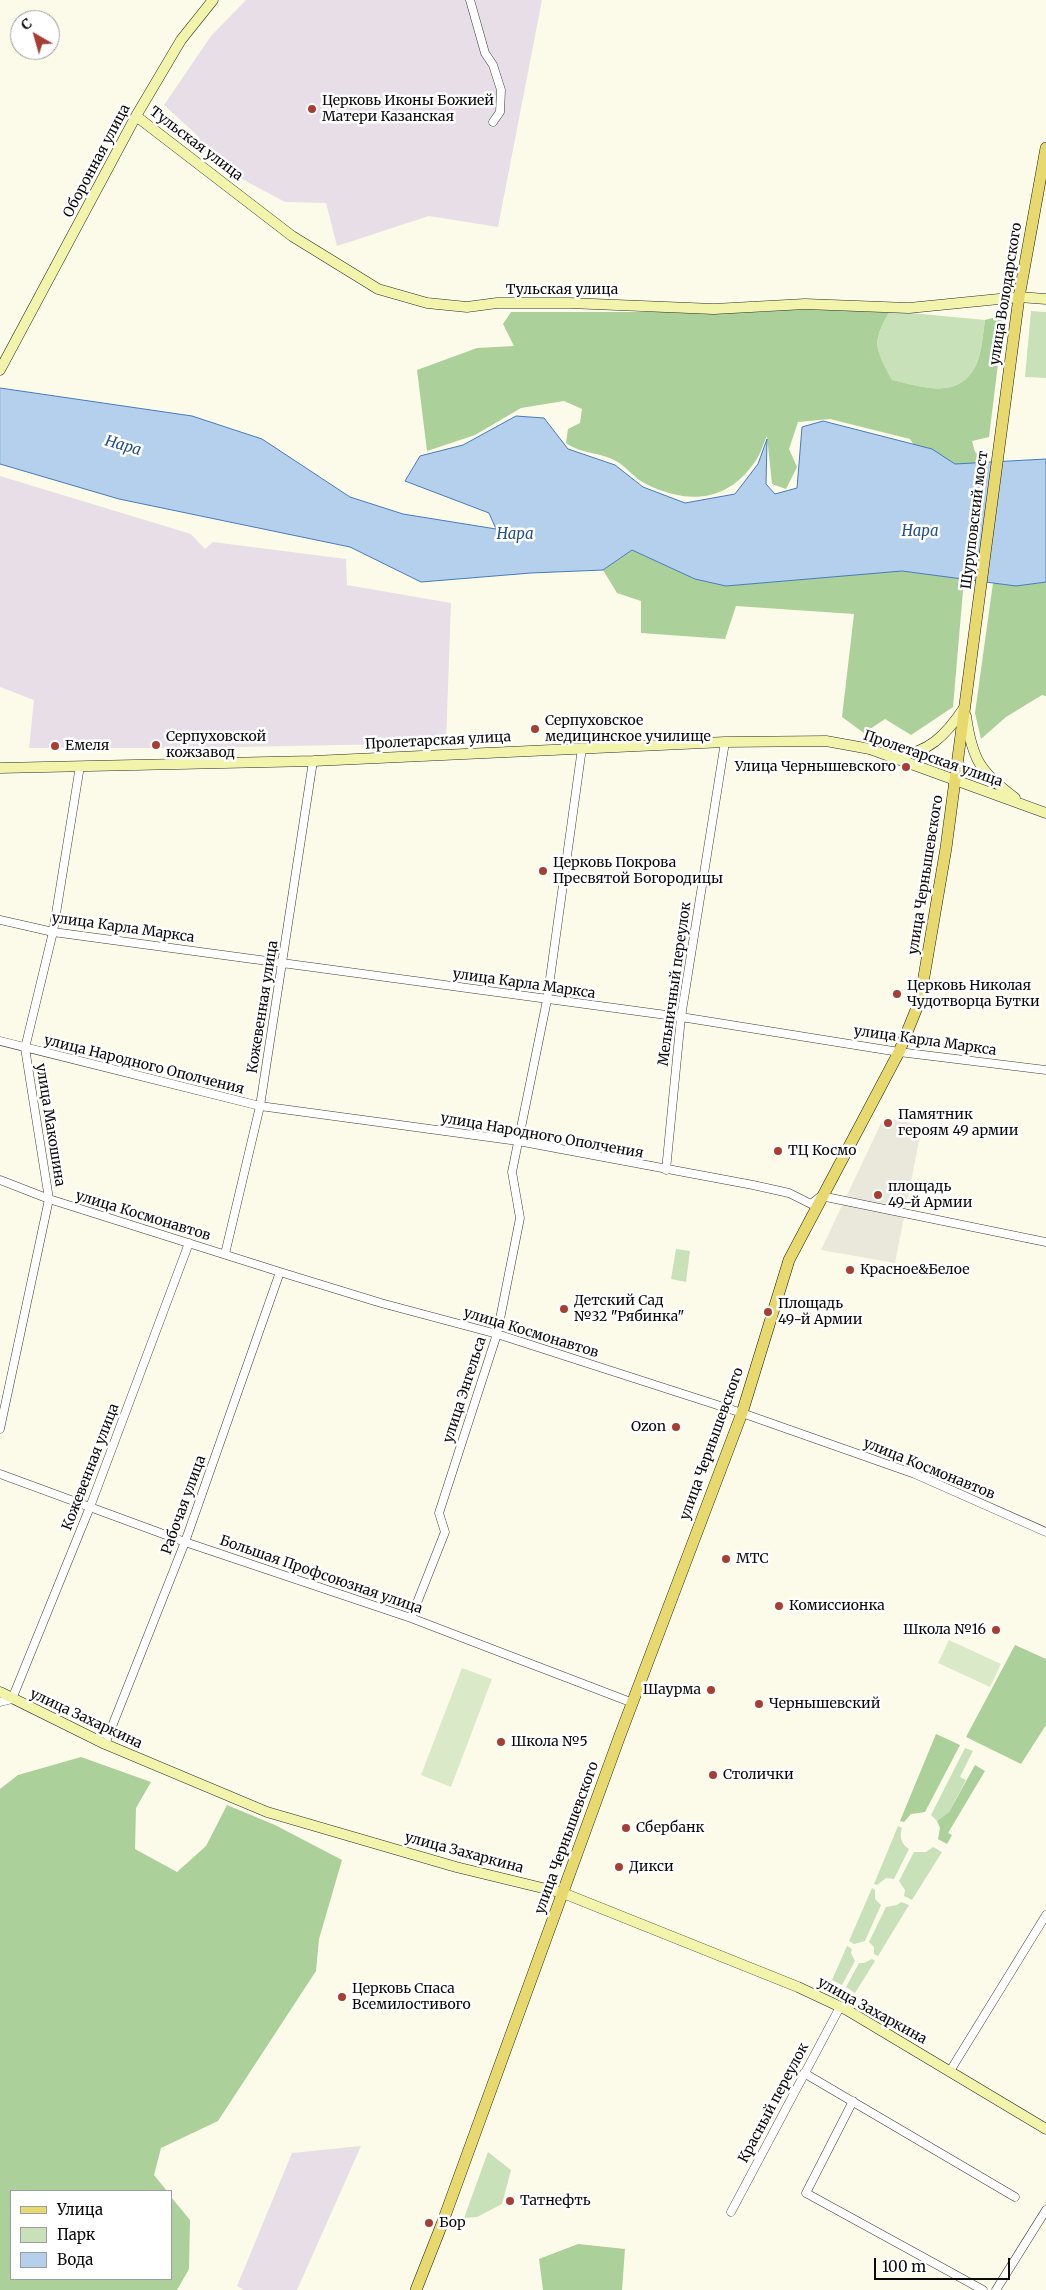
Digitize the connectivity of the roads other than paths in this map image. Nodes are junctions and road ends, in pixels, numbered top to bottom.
1 (213, 0) edge
2 (470, 0) edge
3 (136, 116) junction
4 (493, 122) dead end
5 (1046, 148) edge
6 (1019, 297) junction
7 (1046, 299) edge
8 (0, 370) edge
9 (999, 446) joint
10 (980, 599) joint
11 (965, 708) junction
12 (725, 742) junction
13 (582, 748) junction
14 (890, 756) junction
15 (313, 761) junction
16 (80, 766) junction
17 (0, 768) edge
18 (956, 780) junction
19 (1024, 804) junction
20 (1046, 812) edge
21 (0, 920) edge
22 (53, 932) junction
23 (282, 964) junction
24 (546, 1000) junction
25 (681, 1017) junction
26 (0, 1042) edge
27 (25, 1048) junction
28 (899, 1052) junction
29 (1046, 1070) edge
30 (260, 1106) junction
31 (518, 1141) junction
32 (666, 1170) junction
33 (0, 1180) edge
34 (821, 1196) junction
35 (49, 1199) junction
36 (1046, 1242) edge
37 (189, 1243) junction
38 (225, 1254) junction
39 (280, 1272) junction
40 (496, 1334) junction
41 (742, 1413) junction
42 (0, 1428) edge
43 (0, 1474) edge
44 (90, 1507) junction
45 (1046, 1532) edge
46 (185, 1542) junction
47 (411, 1618) junction
48 (0, 1692) edge
49 (12, 1699) junction
50 (0, 1702) edge
51 (632, 1703) junction
52 (105, 1744) junction
53 (563, 1893) junction
54 (1046, 1915) edge
55 (840, 2006) junction
56 (950, 2071) junction
57 (804, 2074) junction
58 (853, 2101) junction
59 (1046, 2129) edge
60 (1015, 2197) dead end
61 (1046, 2210) edge
62 (731, 2212) dead end
63 (416, 2290) edge
64 (983, 2290) edge
65 (996, 2290) edge

1 - 3 street, Оборонная улица
2 - 4 street
3 - 6 street, Тульская улица
3 - 8 street, Оборонная улица
5 - 6 main road, улица Володарского
6 - 7 street, Тульская улица
6 - 9 main road, улица Володарского
9 - 10 main road, Шуруповский мост
10 - 11 main road, улица Чернышевского
11 - 14 street
11 - 18 main road, улица Чернышевского
11 - 19 street
12 - 13 street, Пролетарская улица
12 - 14 street, Пролетарская улица
12 - 25 street, Мельничный переулок
13 - 15 street, Пролетарская улица
13 - 24 street, улица Энгельса
14 - 18 street, Пролетарская улица
15 - 16 street, Пролетарская улица
15 - 23 street, Кожевенная улица
16 - 17 street, Пролетарская улица
16 - 22 street, улица Макошина
18 - 19 street, Пролетарская улица
18 - 28 main road, улица Чернышевского
19 - 20 street, Пролетарская улица
21 - 22 street, улица Карла Маркса
22 - 23 street, улица Карла Маркса
22 - 27 street, улица Макошина
23 - 24 street, улица Карла Маркса
23 - 30 street, Кожевенная улица
24 - 25 street, улица Карла Маркса
24 - 31 street, улица Энгельса
25 - 28 street, улица Карла Маркса
25 - 32 street, Мельничный переулок
26 - 27 street, улица Народного Ополчения
27 - 30 street, улица Народного Ополчения
27 - 35 street, улица Макошина
28 - 29 street, улица Карла Маркса
28 - 34 main road, улица Чернышевского
30 - 31 street, улица Народного Ополчения
30 - 38 street, Кожевенная улица
31 - 32 street, улица Народного Ополчения
31 - 40 street, улица Энгельса
32 - 34 street, улица Народного Ополчения
33 - 35 street, улица Космонавтов
34 - 36 street, улица Народного Ополчения
34 - 41 main road, улица Чернышевского
35 - 37 street, улица Космонавтов
35 - 42 street, улица Макошина
37 - 38 street, улица Космонавтов
37 - 44 street, Кожевенная улица
38 - 39 street, улица Космонавтов
39 - 40 street, улица Космонавтов
39 - 46 street, Рабочая улица
40 - 41 street, улица Космонавтов
40 - 47 street, улица Энгельса
41 - 45 street, улица Космонавтов
41 - 51 main road, улица Чернышевского
43 - 44 street, Большая Профсоюзная улица
44 - 46 street, Большая Профсоюзная улица
44 - 49 street, Кожевенная улица
46 - 47 street, Большая Профсоюзная улица
46 - 52 street, Рабочая улица
47 - 51 street, Большая Профсоюзная улица
48 - 49 street, улица Захаркина
49 - 50 street
49 - 52 street, улица Захаркина
51 - 53 main road, улица Чернышевского
52 - 53 street, улица Захаркина
53 - 55 street, улица Захаркина
53 - 63 main road, улица Чернышевского
54 - 56 street
55 - 56 street, улица Захаркина
55 - 57 street, Красный переулок
56 - 59 street, улица Захаркина
57 - 58 street
57 - 62 street, Красный переулок
58 - 60 street
58 - 64 street
61 - 65 street

